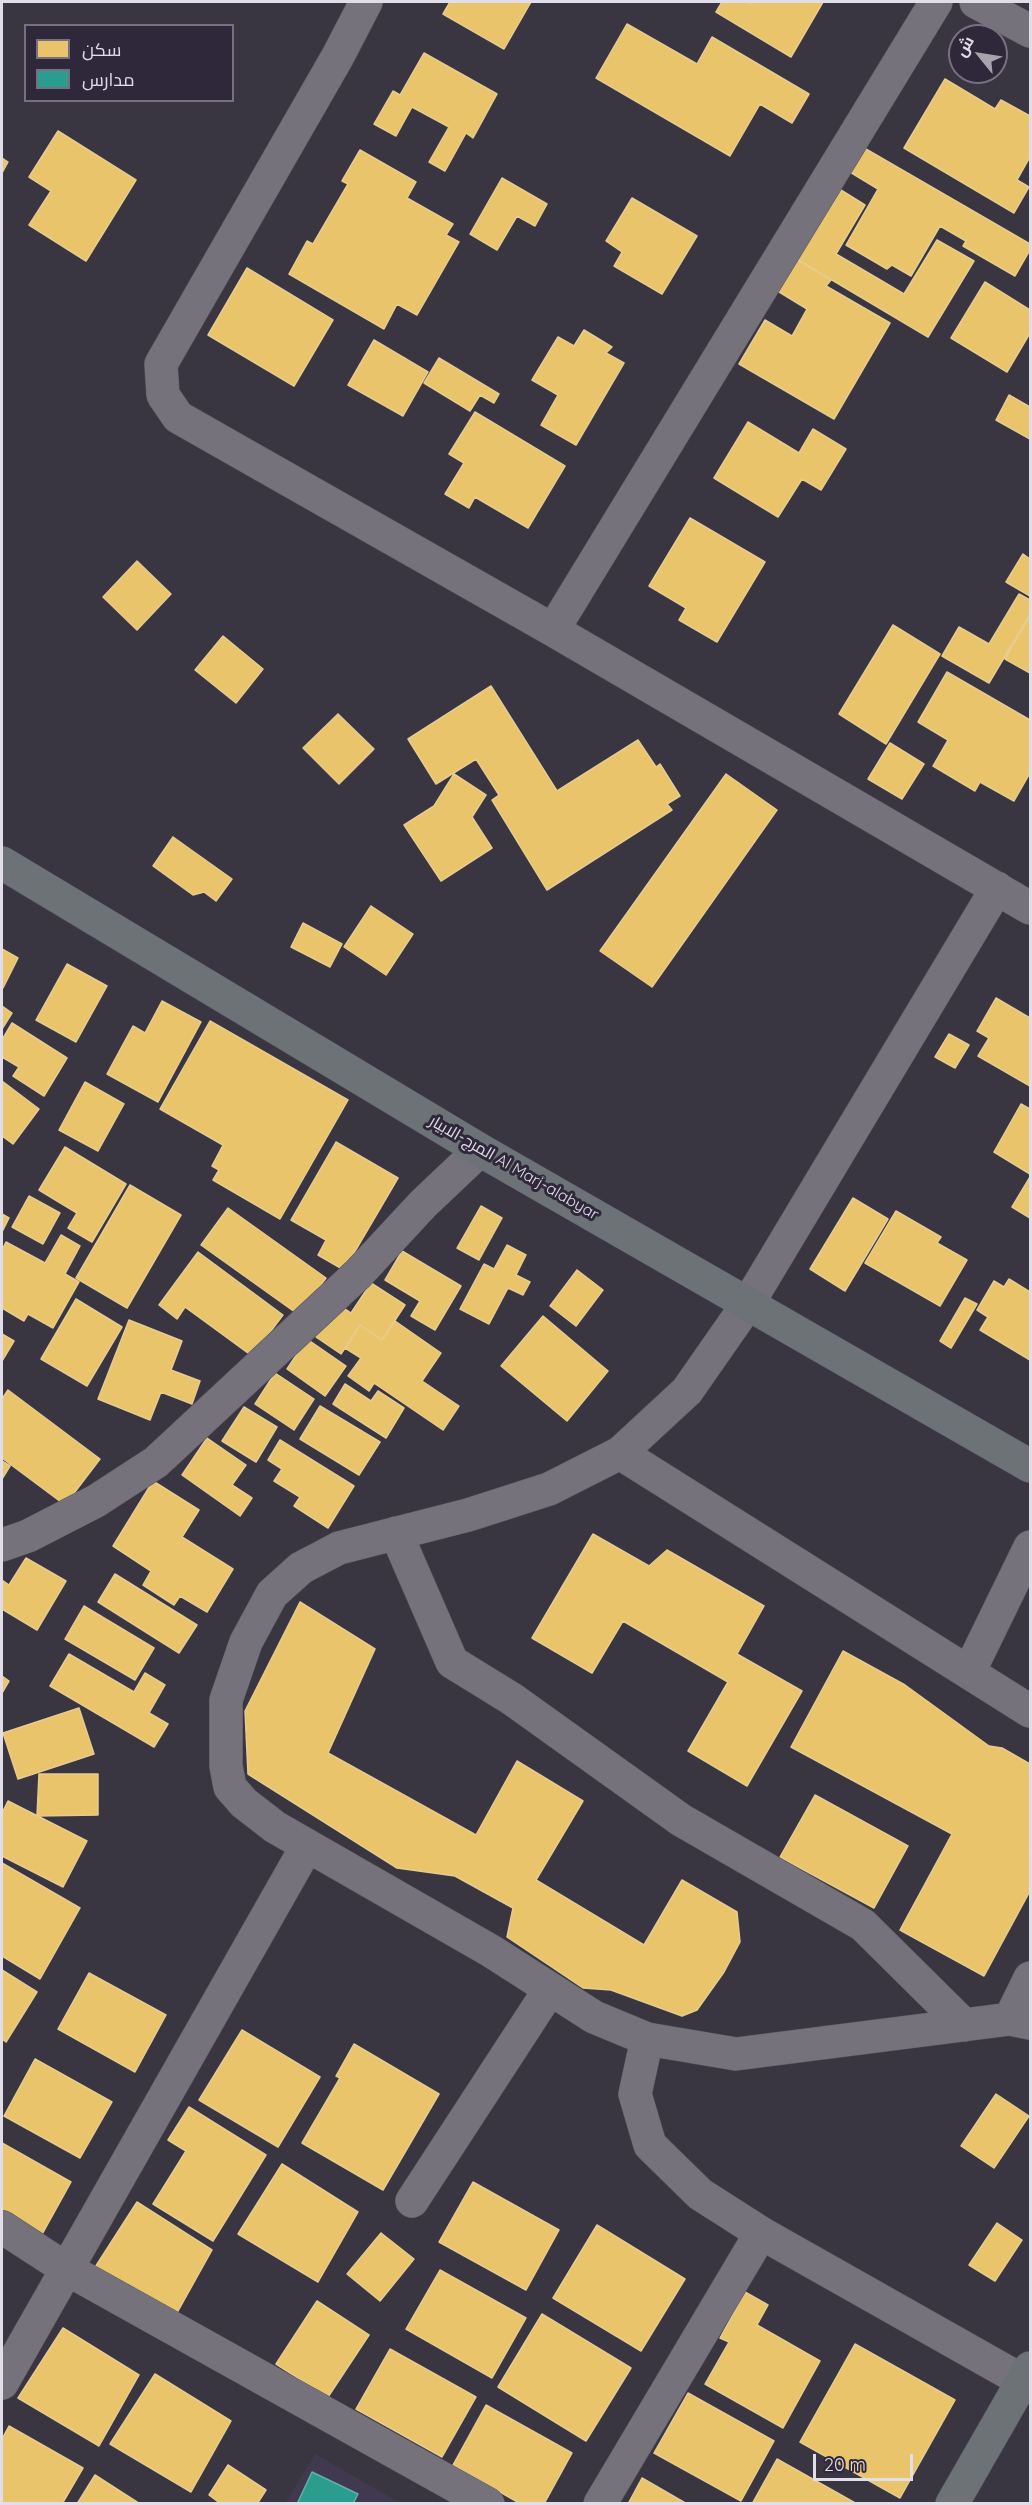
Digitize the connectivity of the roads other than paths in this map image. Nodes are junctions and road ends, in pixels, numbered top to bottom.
1 (366, 2) edge
2 (936, 2) edge
3 (976, 2) edge
4 (1030, 31) edge
5 (553, 630) junction
6 (2, 863) edge
7 (997, 888) junction
8 (1030, 908) edge
9 (480, 1150) junction
10 (749, 1302) junction
11 (620, 1453) junction
12 (1030, 1466) edge
13 (396, 1533) junction
14 (2, 1545) edge
15 (1030, 1547) edge
16 (969, 1672) junction
17 (1030, 1711) edge
18 (307, 1846) junction
19 (1030, 1978) edge
20 (550, 1989) junction
21 (1020, 2021) edge
22 (964, 2025) junction
23 (647, 2039) junction
24 (412, 2201) dead end
25 (2, 2227) edge
26 (761, 2233) junction
27 (65, 2268) junction
28 (1027, 2375) edge
29 (2, 2383) edge
30 (488, 2504) edge
31 (600, 2504) edge
32 (952, 2504) edge

1 - 5 street
2 - 5 street
3 - 4 street
5 - 7 street
6 - 9 main road, المرج-الابيار Al Marj-alabyar
7 - 8 street
7 - 10 street
9 - 10 main road, المرج-الابيار Al Marj-alabyar
9 - 14 street
10 - 11 street
10 - 12 main road, المرج-الابيار Al Marj-alabyar
11 - 13 street
11 - 16 street
13 - 18 street
13 - 22 street
15 - 16 street
16 - 17 street
18 - 20 street
18 - 27 street
19 - 21 street
20 - 23 street
20 - 24 street
21 - 22 street
22 - 23 street
23 - 26 street
25 - 27 street
26 - 28 street
26 - 31 street
27 - 29 street
27 - 30 street
28 - 32 main road

